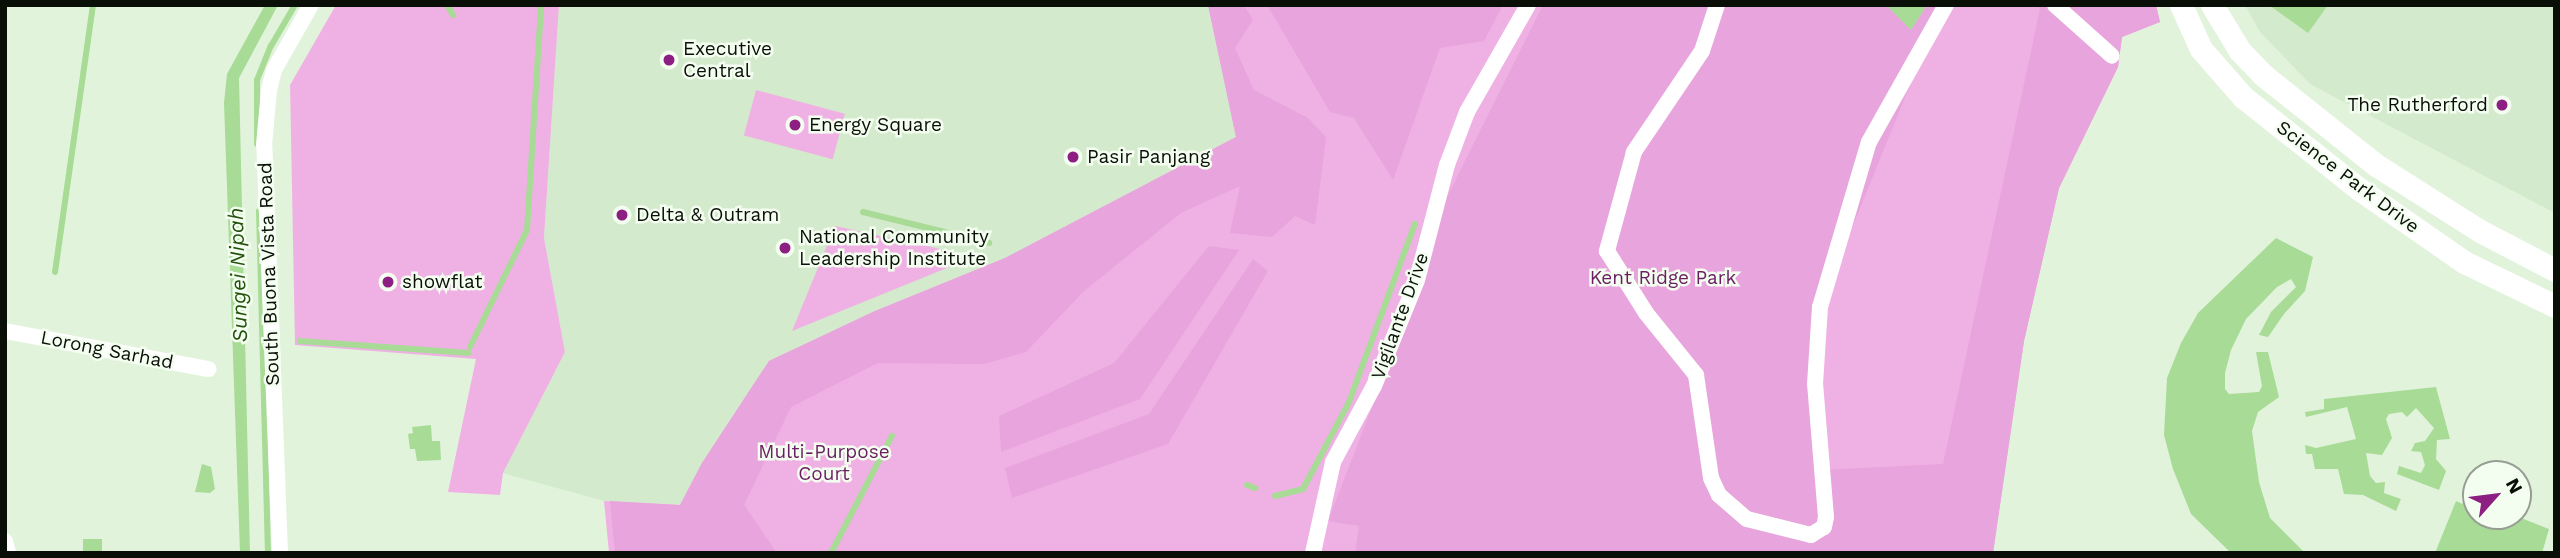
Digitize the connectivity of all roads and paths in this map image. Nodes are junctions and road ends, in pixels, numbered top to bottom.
1 (311, 5) edge
2 (1528, 5) edge
3 (1717, 5) edge
4 (1945, 5) edge
5 (2055, 5) edge
6 (2181, 5) edge
7 (2212, 5) edge
8 (2112, 55) dead end
9 (2555, 270) edge
10 (2555, 306) edge
11 (5, 331) edge
12 (208, 369) dead end
13 (5, 541) edge
14 (8, 553) edge
15 (280, 553) edge
16 (1313, 553) edge

1 - 15 street, South Buona Vista Road
2 - 16 street, Vigilante Drive
3 - 4 street
5 - 8 street
6 - 10 main road, Science Park Drive
7 - 9 main road, Science Park Drive
11 - 12 street, Lorong Sarhad
13 - 14 street

